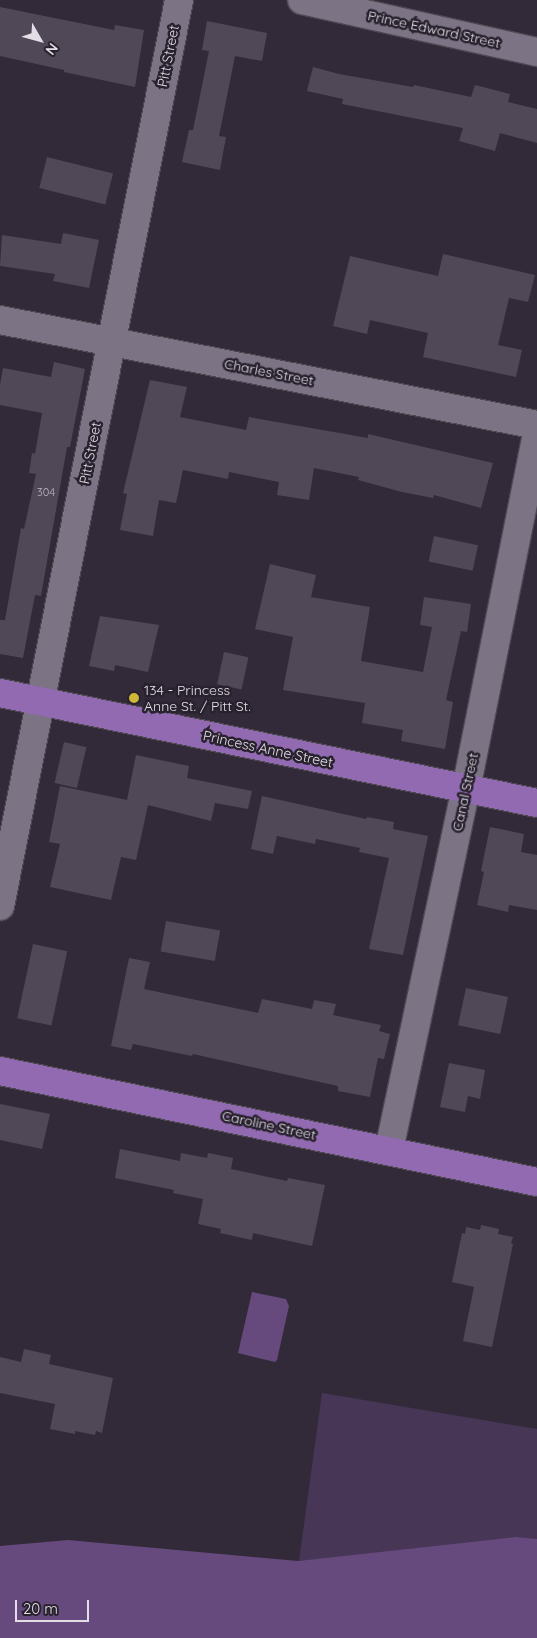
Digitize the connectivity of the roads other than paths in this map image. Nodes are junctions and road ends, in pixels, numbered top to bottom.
1 (179, 0) edge
2 (302, 0) edge
3 (537, 52) edge
4 (0, 320) edge
5 (112, 342) junction
6 (537, 425) edge
7 (537, 434) edge
8 (0, 693) edge
9 (41, 702) junction
10 (466, 789) junction
11 (537, 803) edge
12 (0, 906) edge
13 (0, 1071) edge
14 (389, 1150) junction
15 (537, 1182) edge

1 - 5 street, Pitt Street
2 - 3 street, Prince Edward Street
4 - 5 street, Charles Street
5 - 6 street, Charles Street
5 - 9 street, Pitt Street
7 - 10 street, Canal Street
8 - 9 main road, Princess Anne Street
9 - 10 main road, Princess Anne Street
9 - 12 street, Pitt Street
10 - 11 main road, Princess Anne Street
10 - 14 street, Canal Street
13 - 14 main road, Caroline Street
14 - 15 main road, Caroline Street

